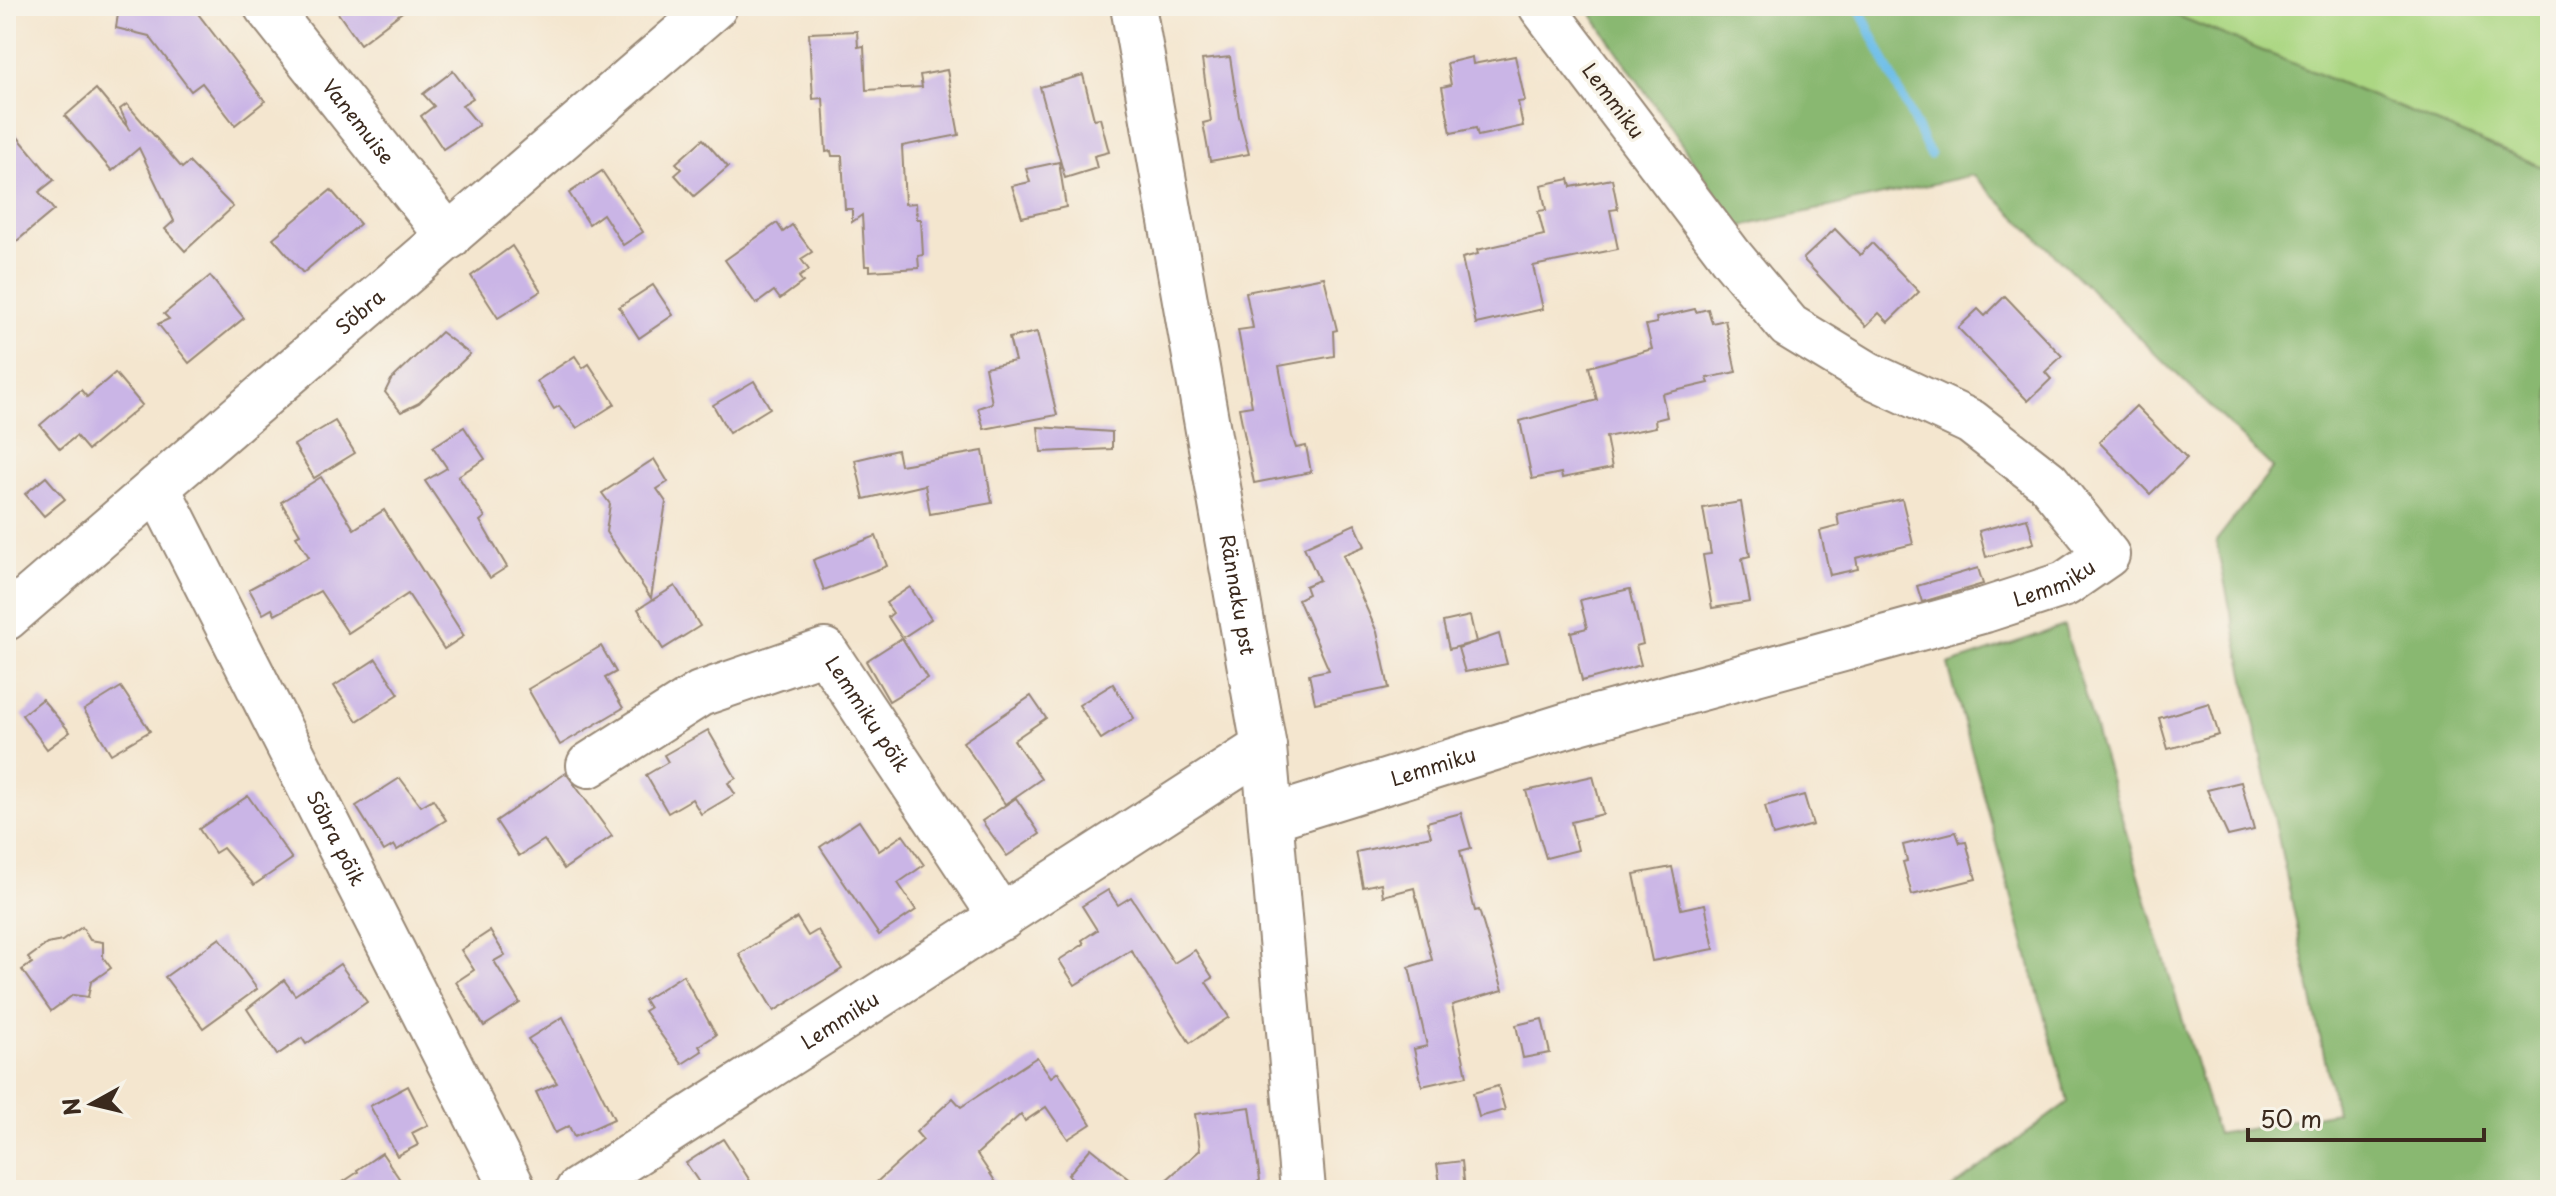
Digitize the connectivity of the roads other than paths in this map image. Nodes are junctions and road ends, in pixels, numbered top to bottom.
1 (266, 6) edge
2 (715, 6) edge
3 (1133, 6) edge
4 (1541, 6) edge
5 (449, 237) junction
6 (158, 489) junction
7 (6, 618) edge
8 (1264, 747) junction
9 (589, 765) dead end
10 (1273, 817) junction
11 (1002, 918) junction
12 (514, 1190) edge
13 (578, 1190) edge
14 (1303, 1190) edge

1 - 5 street, Vanemuise
2 - 5 street, Sõbra
3 - 8 street, Rännaku pst
4 - 10 street, Lemmiku
5 - 6 street, Sõbra
6 - 7 street, Sõbra
6 - 12 street, Sõbra põik
8 - 10 street, Rännaku pst
8 - 11 street, Lemmiku
9 - 11 street, Lemmiku põik
10 - 14 street, Rännaku pst
11 - 13 street, Lemmiku

